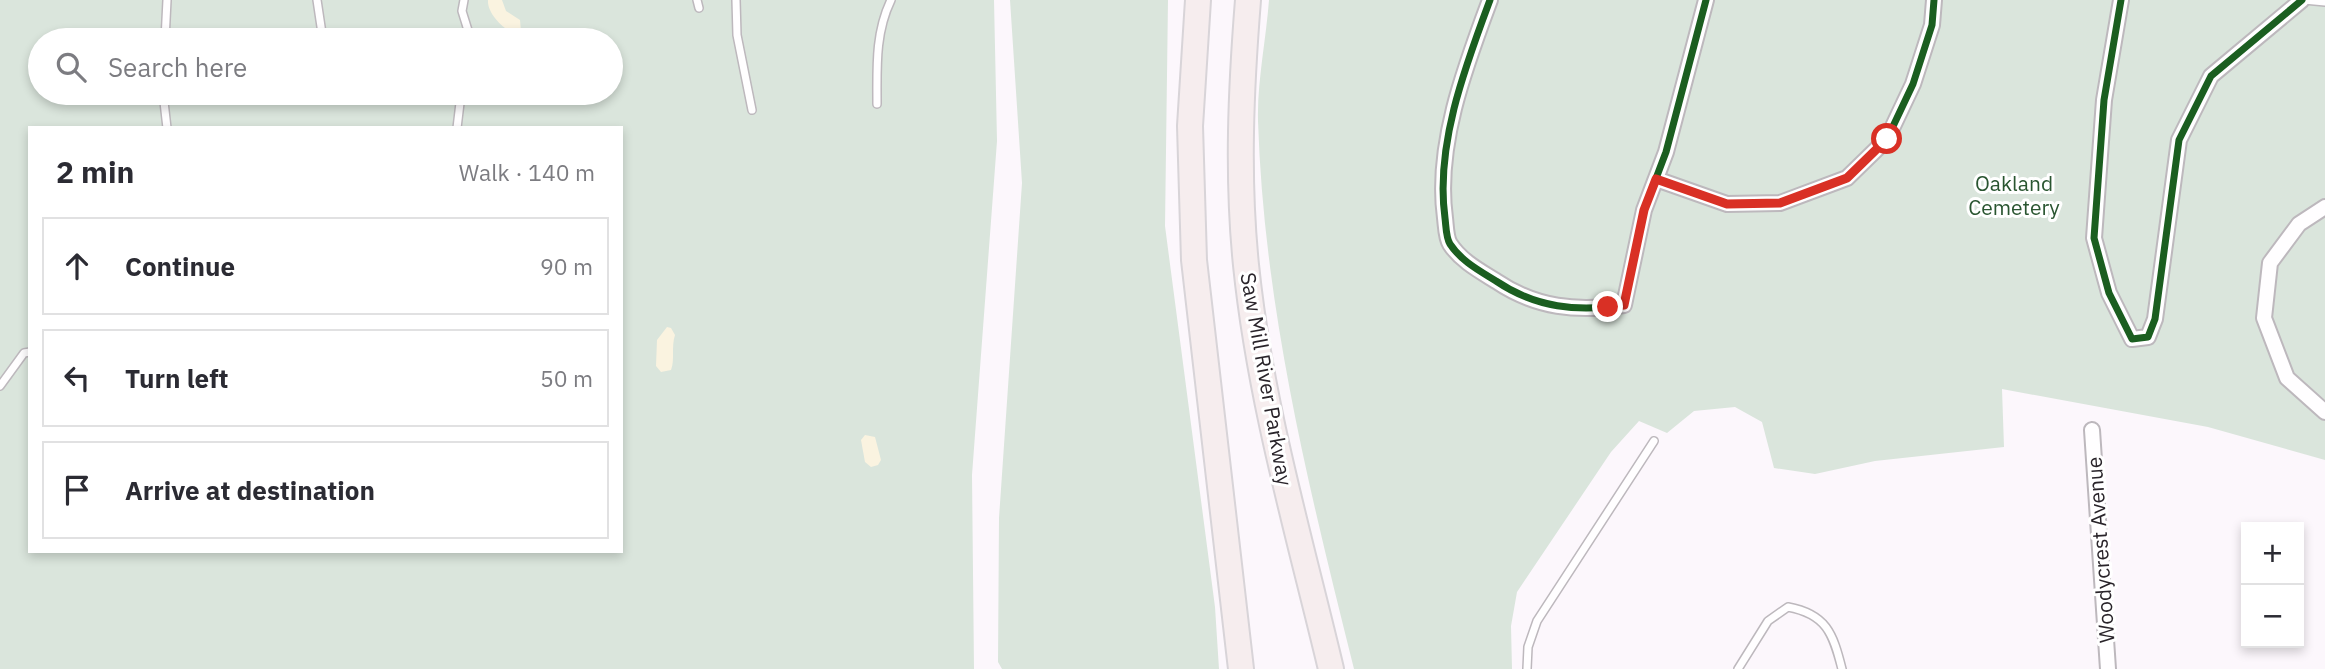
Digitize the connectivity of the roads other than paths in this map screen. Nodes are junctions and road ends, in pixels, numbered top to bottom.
1 (167, 0) edge
2 (317, 0) edge
3 (464, 0) edge
4 (736, 0) edge
5 (891, 0) edge
6 (1198, 0) edge
7 (1248, 0) edge
8 (1490, 0) edge
9 (1706, 0) edge
10 (1934, 0) edge
11 (2121, 0) edge
12 (2303, 0) edge
13 (2325, 2) edge
14 (166, 28) edge
15 (321, 28) edge
16 (467, 28) edge
17 (877, 104) dead end
18 (164, 105) edge
19 (460, 105) edge
20 (752, 110) dead end
21 (167, 126) edge
22 (457, 126) edge
23 (1656, 179) junction
24 (2325, 207) edge
25 (28, 352) edge
26 (0, 386) edge
27 (2325, 412) edge
28 (2092, 430) dead end
29 (1654, 441) dead end
30 (1241, 669) edge
31 (1331, 669) edge
32 (1527, 669) edge
33 (1738, 669) edge
34 (1842, 669) edge
35 (2108, 669) edge

1 - 14 lane
2 - 15 lane
3 - 16 lane
4 - 20 lane
5 - 17 lane
6 - 30 highway
7 - 31 highway, Saw Mill River Parkway
8 - 23 street
9 - 23 street
10 - 23 street
11 - 12 street
12 - 13 lane
18 - 21 lane
19 - 22 lane
24 - 27 street
25 - 26 lane
28 - 35 street, Woodycrest Avenue
29 - 32 lane
33 - 34 lane

